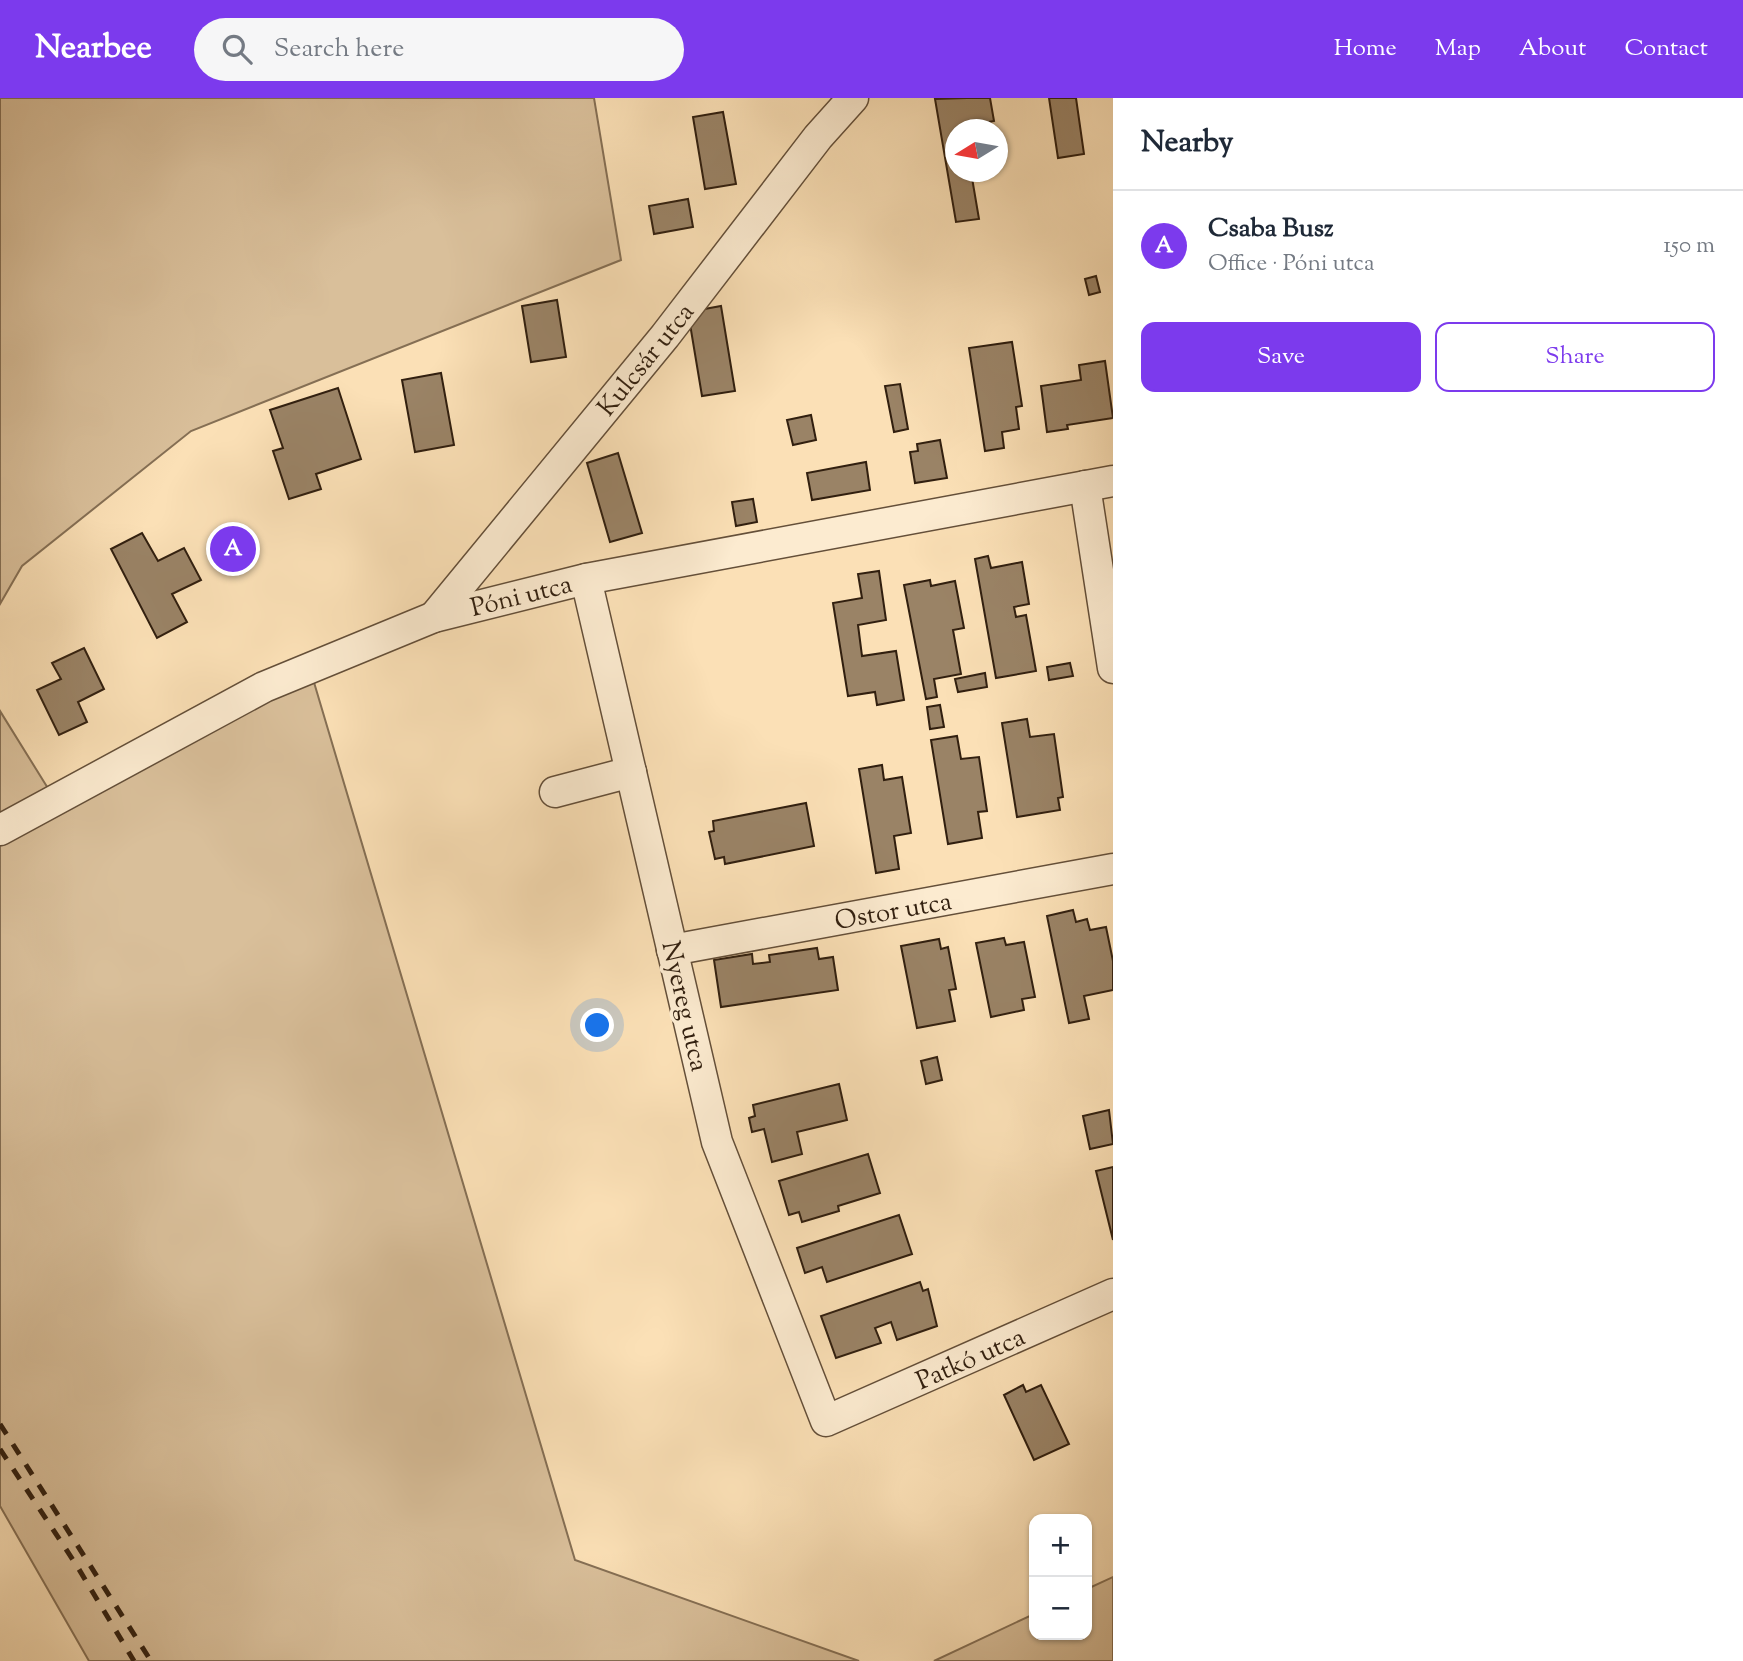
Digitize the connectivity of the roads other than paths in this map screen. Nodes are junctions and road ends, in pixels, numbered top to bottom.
1 (853, 98) edge
2 (1099, 484) edge
3 (586, 579) junction
4 (434, 617) junction
5 (1113, 668) edge
6 (631, 772) junction
7 (555, 792) dead end
8 (0, 830) edge
9 (1113, 869) edge
10 (673, 950) junction
11 (1113, 1294) edge
12 (826, 1421) joint

1 - 4 street, Kulcsár utca
2 - 3 street, Póni utca
2 - 5 street
3 - 4 street, Póni utca
3 - 6 street, Nyereg utca
4 - 8 street, Póni utca
6 - 7 street
6 - 10 street, Nyereg utca
9 - 10 street, Ostor utca
10 - 12 street, Nyereg utca
11 - 12 street, Patkó utca

